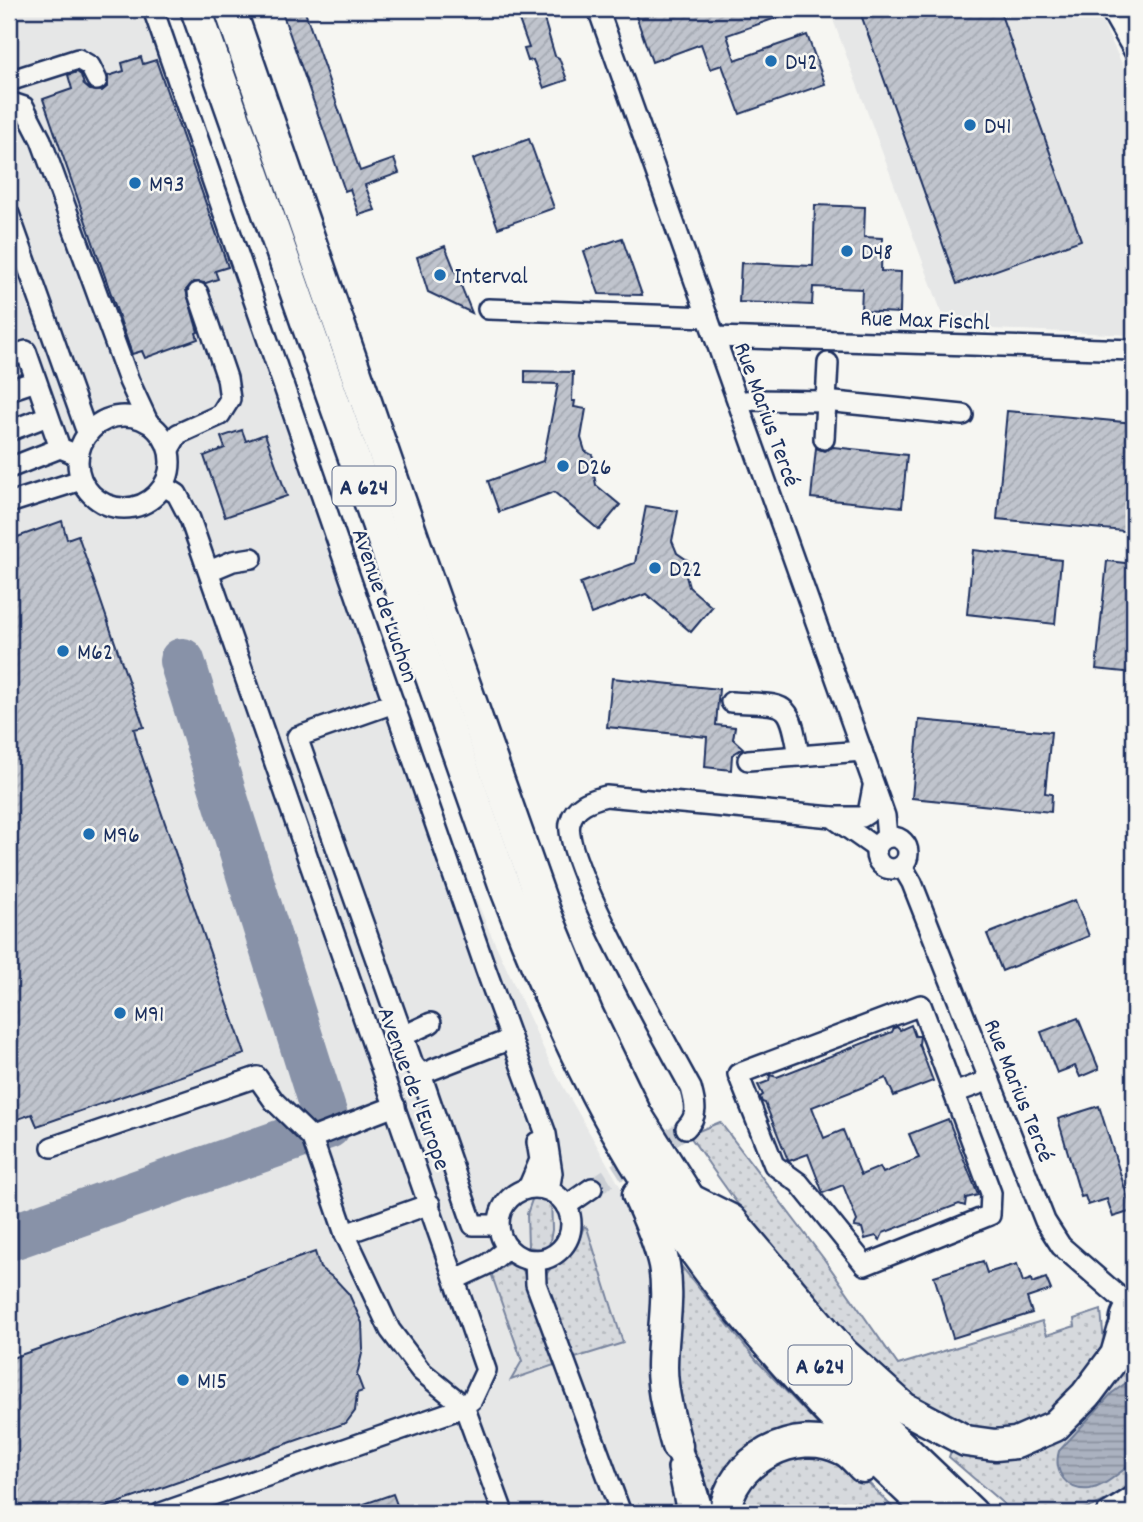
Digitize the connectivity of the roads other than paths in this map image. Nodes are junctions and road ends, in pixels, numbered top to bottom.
1 (153, 9) edge
2 (196, 9) edge
3 (230, 9) edge
4 (598, 9) edge
5 (1110, 9) edge
6 (1134, 51) edge
7 (97, 80) dead end
8 (9, 82) edge
9 (9, 102) edge
10 (9, 214) edge
11 (198, 293) dead end
12 (488, 309) dead end
13 (708, 317) junction
14 (715, 337) junction
15 (1134, 350) edge
16 (9, 357) edge
17 (828, 363) dead end
18 (36, 381) junction
19 (9, 390) edge
20 (825, 401) junction
21 (738, 402) junction
22 (962, 415) dead end
23 (48, 416) junction
24 (148, 422) junction
25 (91, 429) junction
26 (9, 430) edge
27 (824, 439) dead end
28 (169, 449) junction
29 (69, 451) junction
30 (9, 468) edge
31 (81, 480) junction
32 (164, 486) junction
33 (9, 503) edge
34 (252, 558) dead end
35 (209, 571) junction
36 (731, 702) dead end
37 (394, 703) junction
38 (862, 751) junction
39 (799, 756) junction
40 (748, 760) dead end
41 (873, 783) junction
42 (832, 817) junction
43 (881, 843) junction
44 (535, 962) junction
45 (431, 1023) dead end
46 (402, 1035) junction
47 (511, 1039) junction
48 (421, 1074) junction
49 (990, 1080) junction
50 (954, 1093) junction
51 (532, 1099) junction
52 (395, 1106) junction
53 (686, 1128) tunnel mouth
54 (312, 1138) junction
55 (52, 1147) dead end
56 (528, 1188) junction
57 (592, 1188) tunnel mouth
58 (549, 1190) junction
59 (430, 1204) junction
60 (566, 1206) junction
61 (679, 1208) junction
62 (499, 1224) junction
63 (345, 1234) junction
64 (508, 1248) junction
65 (535, 1260) junction
66 (456, 1279) junction
67 (1130, 1322) edge
68 (464, 1406) junction
69 (677, 1446) junction
70 (1134, 1496) edge
71 (923, 1504) edge
72 (501, 1507) dead end
73 (169, 1512) edge
74 (621, 1513) edge
75 (687, 1513) edge
76 (701, 1513) edge
77 (725, 1513) edge
78 (972, 1513) edge
79 (1107, 1513) edge

1 - 37 street, Avenue de Luchon
2 - 44 highway, A 624
3 - 61 highway, A 624
4 - 13 street, Rue Marius Tercé
5 - 6 street
7 - 8 street
9 - 24 street
10 - 25 street
11 - 28 street
12 - 13 street
13 - 14 street, Rue Marius Tercé
14 - 15 street, Rue Max Fischl
14 - 21 street, Rue Marius Tercé
16 - 18 street
17 - 20 street
18 - 19 street
18 - 23 street
20 - 21 street
20 - 22 street
20 - 27 street
21 - 38 street, Rue Marius Tercé
23 - 26 street
23 - 29 street
24 - 25 street
24 - 28 street
25 - 29 street
28 - 32 street
29 - 30 street
29 - 31 street
31 - 32 street
31 - 33 street
32 - 35 street, Avenue de l'Europe
34 - 35 street
35 - 52 street, Avenue de l'Europe
36 - 39 street
37 - 46 street
37 - 47 street, Avenue de Luchon
38 - 39 street
38 - 41 street, Rue Marius Tercé
39 - 40 street
41 - 42 street
41 - 43 street, Rue Marius Tercé
42 - 43 street
42 - 53 street
43 - 49 street, Rue Marius Tercé
44 - 61 highway, A 624
44 - 69 highway
45 - 46 street
46 - 48 street
47 - 48 street
47 - 51 street, Avenue de Luchon
48 - 62 street
49 - 50 street
49 - 67 street, Rue Marius Tercé
50 - 50 street
51 - 56 street
51 - 58 street
52 - 54 street
52 - 59 street, Avenue de l'Europe
54 - 55 street
54 - 63 street
56 - 58 street
56 - 62 street
57 - 60 street
58 - 60 street
59 - 63 street
59 - 66 street, Avenue de l'Europe
60 - 65 street
61 - 67 highway
61 - 71 highway
61 - 78 highway, A 624
62 - 64 street
63 - 68 street
64 - 65 street
64 - 66 street
65 - 74 street
66 - 68 street, Avenue de l'Europe
68 - 72 street
68 - 73 street
69 - 75 street
69 - 76 main road
70 - 79 street
71 - 77 highway

